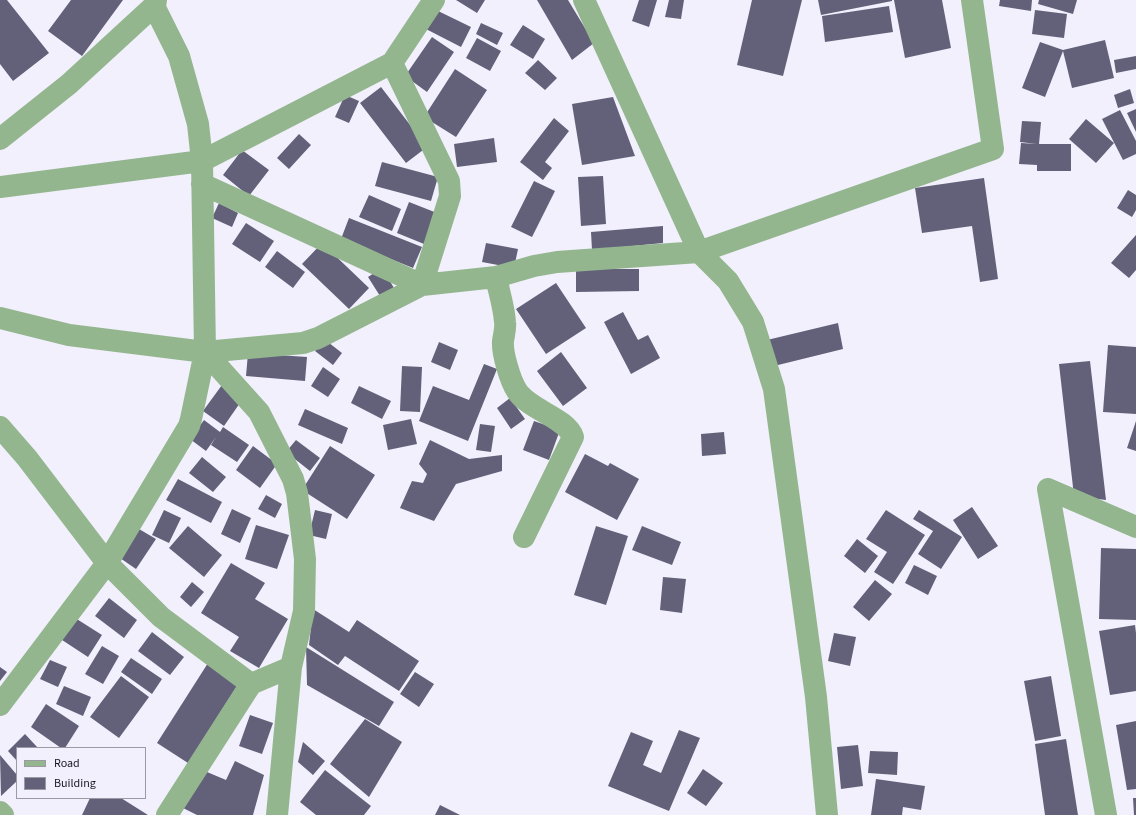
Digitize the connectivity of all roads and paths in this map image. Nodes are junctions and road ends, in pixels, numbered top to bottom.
1 (434, 0) edge
2 (584, 0) edge
3 (972, 0) edge
4 (155, 3) edge
5 (392, 63) junction
6 (0, 139) edge
7 (202, 161) junction
8 (202, 184) junction
9 (0, 187) edge
10 (700, 252) junction
11 (496, 277) junction
12 (422, 285) junction
13 (0, 318) edge
14 (205, 352) junction
15 (0, 428) edge
16 (1136, 527) edge
17 (524, 537) dead end
18 (107, 564) junction
19 (291, 667) junction
20 (250, 684) junction
21 (0, 705) edge
22 (0, 812) edge
23 (3, 815) edge
24 (167, 815) edge
25 (277, 815) edge
26 (826, 815) edge
27 (1106, 815) edge

1 - 5 street
2 - 10 street
3 - 10 street
4 - 6 street
4 - 7 street
5 - 7 street
5 - 12 street
7 - 8 street
7 - 9 street
8 - 12 street
8 - 14 street
10 - 11 street
10 - 26 street
11 - 12 street
11 - 17 street
12 - 14 street
13 - 14 street
14 - 18 street
14 - 19 street
15 - 18 street
16 - 27 street
18 - 20 street
18 - 21 street
19 - 20 street
19 - 25 street
20 - 24 street
22 - 23 street

